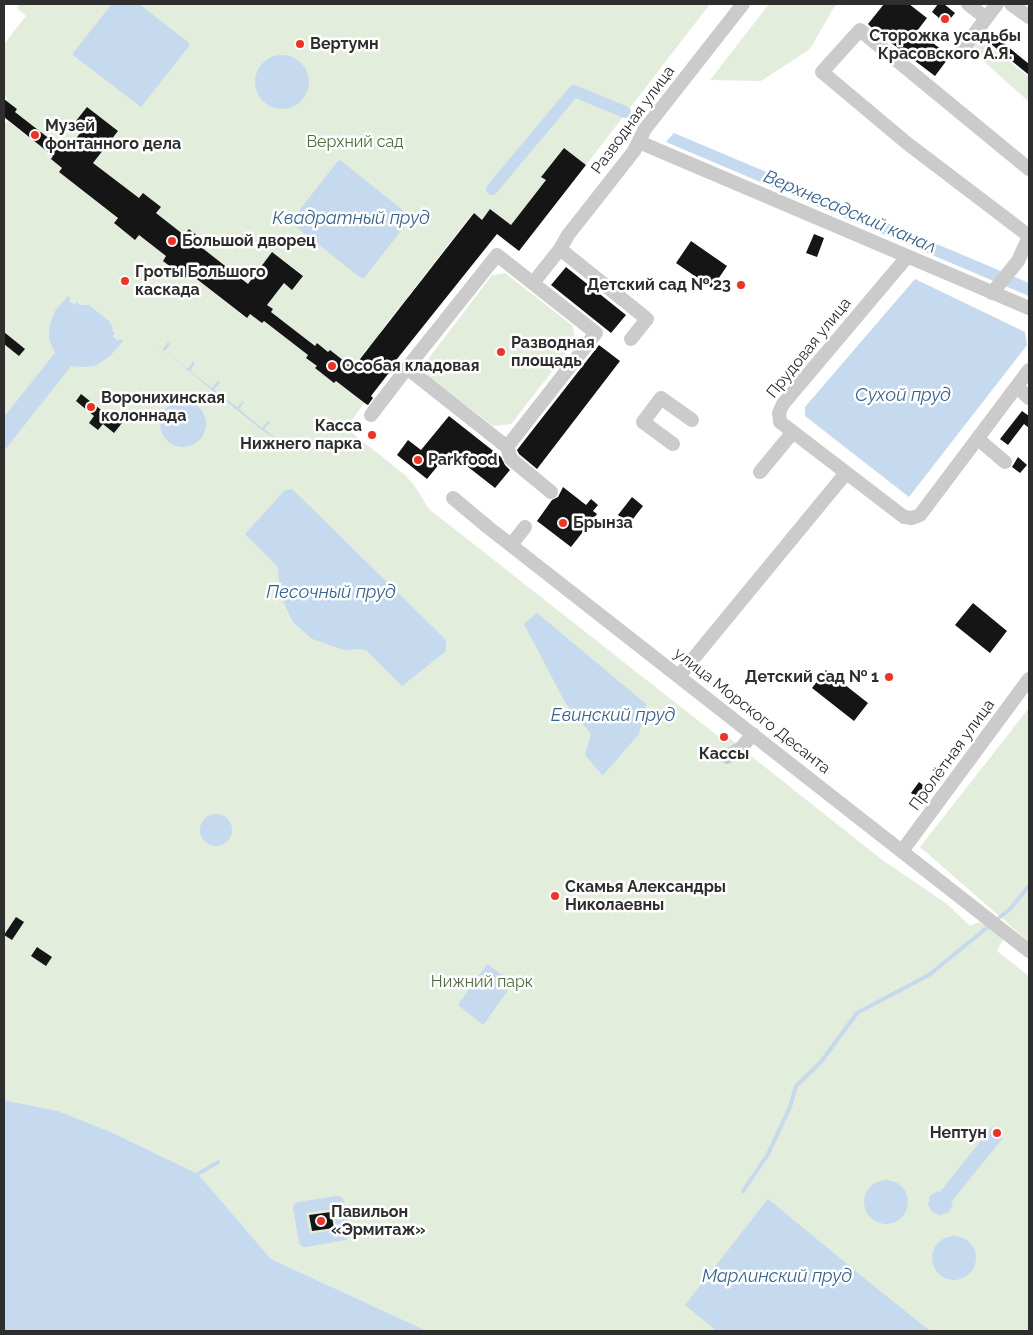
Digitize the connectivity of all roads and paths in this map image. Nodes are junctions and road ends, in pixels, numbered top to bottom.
1 (743, 4) edge
2 (968, 4) edge
3 (997, 4) edge
4 (1011, 4) edge
5 (1029, 17) edge
6 (986, 18) junction
7 (962, 50) dead end
8 (639, 142) junction
9 (1028, 168) edge
10 (1029, 236) edge
11 (557, 253) junction
12 (907, 256) junction
13 (1020, 266) edge
14 (534, 283) junction
15 (995, 289) junction
16 (1029, 308) edge
17 (631, 339) dead end
18 (408, 368) junction
19 (1029, 370) edge
20 (1017, 387) junction
21 (1029, 398) edge
22 (371, 415) dead end
23 (692, 420) dead end
24 (793, 432) junction
25 (978, 439) junction
26 (673, 444) dead end
27 (506, 447) junction
28 (1005, 462) dead end
29 (760, 472) dead end
30 (846, 473) junction
31 (551, 492) dead end
32 (453, 498) dead end
33 (524, 527) dead end
34 (511, 545) junction
35 (679, 676) junction
36 (1029, 679) edge
37 (753, 734) junction
38 (727, 757) dead end
39 (902, 851) junction
40 (1029, 951) edge

1 - 8 street, Разводная улица
2 - 6 street
3 - 6 street
4 - 5 street
6 - 7 street
8 - 11 street, Разводная улица
8 - 12 street
9 - 10 street
10 - 13 street
11 - 14 street, Разводная улица
11 - 17 street
12 - 15 street
12 - 24 street, Прудовая улица
13 - 15 street
14 - 18 street
14 - 27 street
15 - 16 street
18 - 22 street
18 - 27 street
19 - 20 street, Прудовая улица
20 - 21 street
20 - 25 street, Прудовая улица
23 - 26 street
24 - 29 street
24 - 30 street, Прудовая улица
25 - 28 street
25 - 30 street, Прудовая улица
27 - 31 street
30 - 35 street
32 - 34 street, улица Морского Десанта
33 - 34 street
34 - 35 street, улица Морского Десанта
35 - 37 street, улица Морского Десанта
36 - 39 street, Пролётная улица
37 - 38 street
37 - 39 street, улица Морского Десанта
39 - 40 street, улица Морского Десанта

